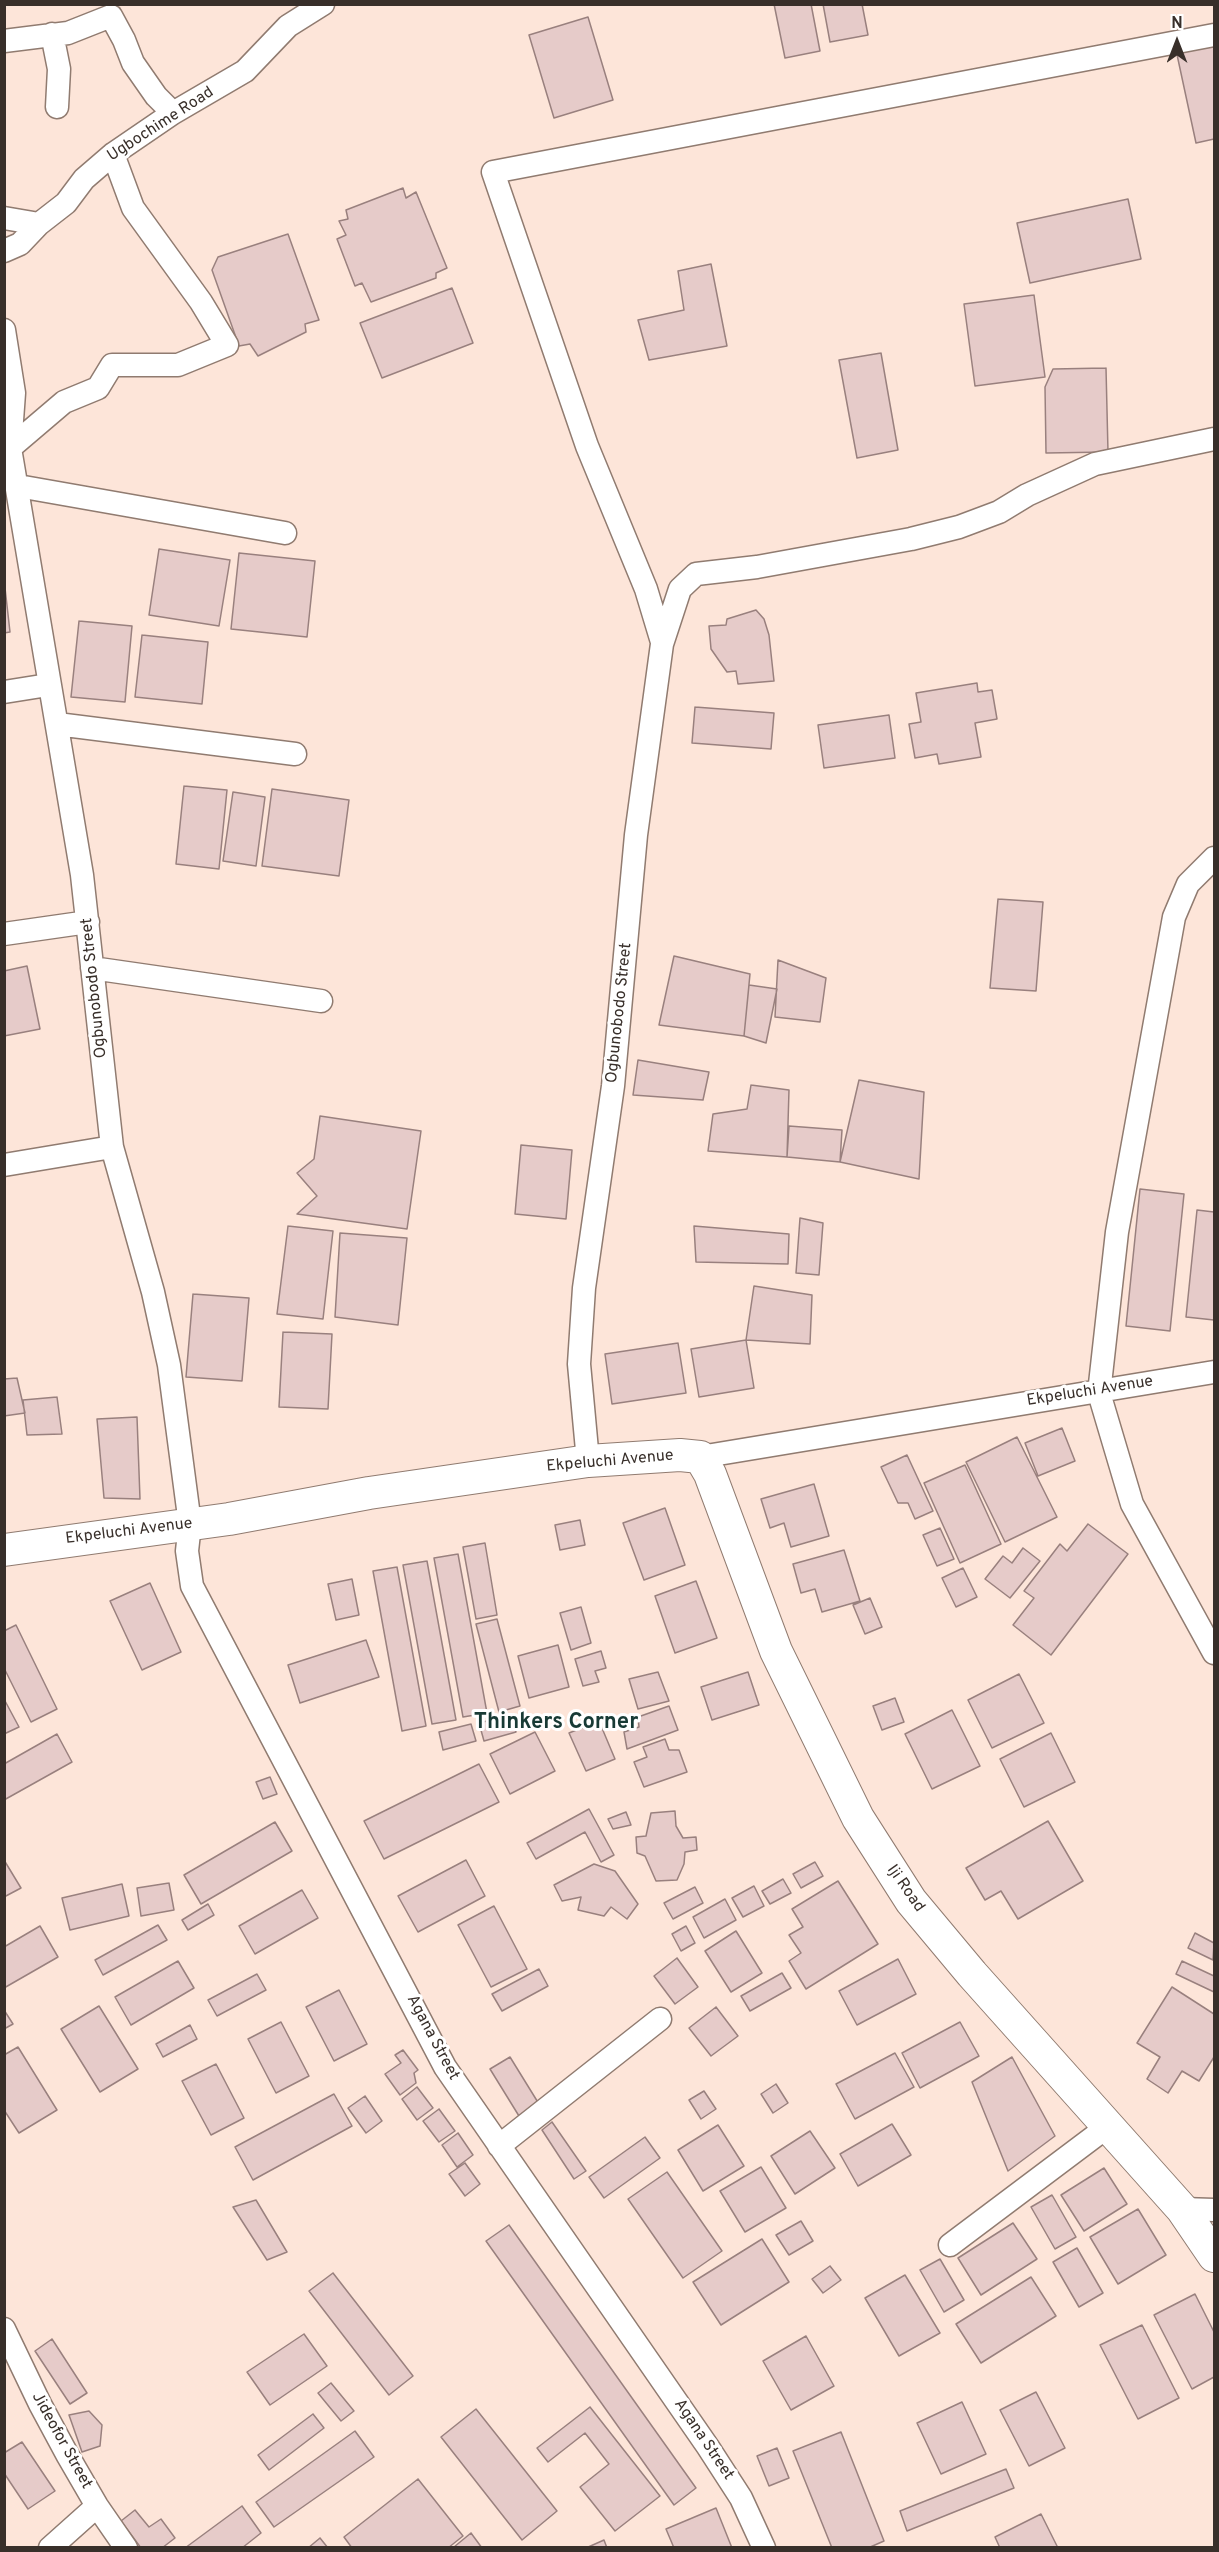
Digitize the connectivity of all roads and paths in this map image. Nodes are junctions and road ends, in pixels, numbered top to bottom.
1 (323, 4) edge
2 (52, 34) junction
3 (1215, 35) edge
4 (4, 41) edge
5 (57, 107) dead end
6 (173, 113) junction
7 (113, 154) junction
8 (6, 217) edge
9 (39, 224) junction
10 (4, 251) edge
11 (4, 330) edge
12 (1215, 439) edge
13 (8, 448) edge
14 (18, 486) junction
15 (285, 533) dead end
16 (662, 644) junction
17 (48, 686) junction
18 (4, 692) edge
19 (57, 724) junction
20 (295, 754) dead end
21 (1215, 858) edge
22 (88, 922) junction
23 (4, 934) edge
24 (92, 968) junction
25 (321, 1001) dead end
26 (112, 1147) junction
27 (4, 1165) edge
28 (1215, 1372) edge
29 (1099, 1393) junction
30 (700, 1457) junction
31 (588, 1461) junction
32 (190, 1524) junction
33 (4, 1550) edge
34 (1215, 1653) edge
35 (660, 2019) dead end
36 (1107, 2127) junction
37 (500, 2146) junction
38 (1182, 2209) junction
39 (1215, 2210) edge
40 (950, 2245) dead end
41 (1215, 2256) edge
42 (4, 2329) edge
43 (97, 2506) junction
44 (50, 2547) edge
45 (126, 2547) edge
46 (765, 2547) edge

1 - 6 street, Ugbochime Road
2 - 4 street
2 - 5 street
2 - 6 street
3 - 16 street
6 - 7 street, Ugbochime Road
7 - 9 street, Ugbochime Road
7 - 13 street
8 - 9 street
9 - 10 street, Ugbochime Road
11 - 13 street
12 - 16 street, Ogbunobodo Street
13 - 14 street, Ogbunobodo Street
14 - 15 street
14 - 17 street, Ogbunobodo Street
16 - 31 street, Ogbunobodo Street
17 - 18 street
17 - 19 street, Ogbunobodo Street
19 - 20 street
19 - 22 street, Ogbunobodo Street
21 - 29 street
22 - 23 street
22 - 24 street, Ogbunobodo Street
24 - 25 street
24 - 26 street, Ogbunobodo Street
26 - 27 street
26 - 32 street, Ogbunobodo Street
28 - 29 street, Ekpeluchi Avenue
29 - 30 street, Ekpeluchi Avenue
29 - 34 street
30 - 31 street, Ekpeluchi Avenue
30 - 36 street, Iji Road
31 - 32 street, Ekpeluchi Avenue
32 - 33 street, Ekpeluchi Avenue
32 - 37 street, Agana Street
35 - 37 street
36 - 38 street, Iji Road
36 - 40 street
37 - 46 street, Agana Street
38 - 39 street
38 - 41 street, Iji Road
42 - 43 street, Jideofor Street
43 - 44 street
43 - 45 street, Jideofor Street

